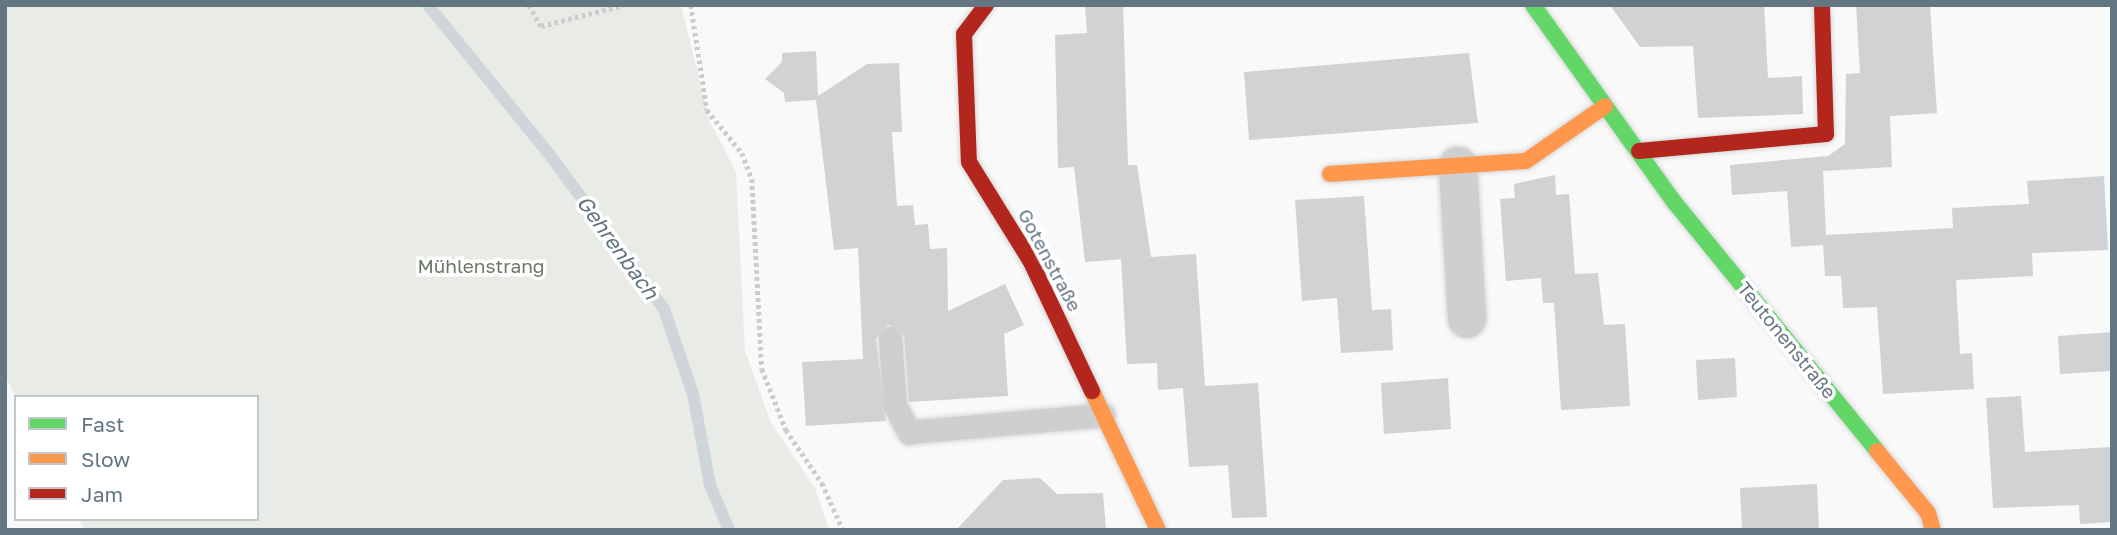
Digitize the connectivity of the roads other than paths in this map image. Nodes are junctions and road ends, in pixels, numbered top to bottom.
1 (986, 5) edge
2 (1533, 5) edge
3 (1822, 5) edge
4 (1605, 106) junction
5 (1639, 150) junction
6 (1458, 166) junction
7 (1330, 174) dead end
8 (1467, 319) dead end
9 (890, 338) dead end
10 (1103, 415) junction
11 (1158, 530) edge
12 (1933, 530) edge

1 - 10 street, Gotenstraße
2 - 4 street, Teutonenstraße
3 - 5 street
4 - 5 street, Teutonenstraße
4 - 6 street
5 - 12 street, Teutonenstraße
6 - 7 street
6 - 8 street
9 - 10 lane
10 - 11 street, Gotenstraße

